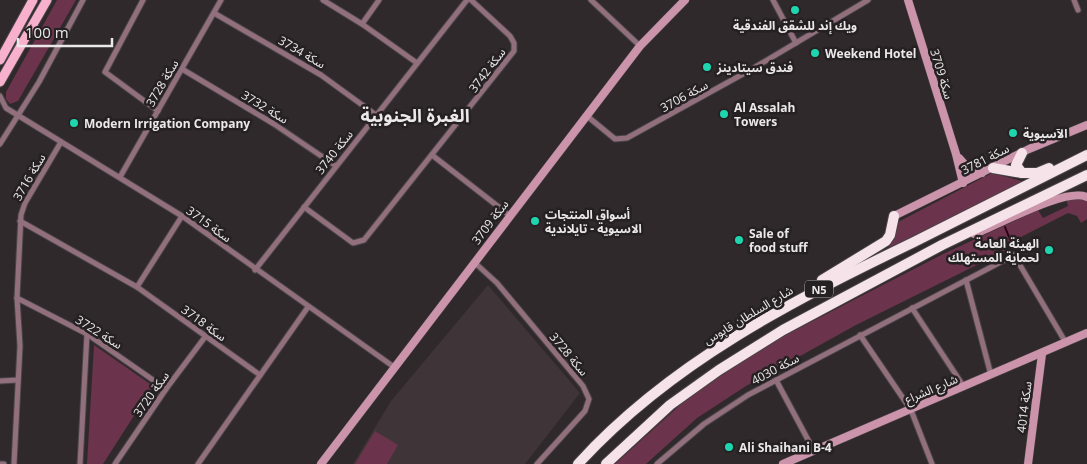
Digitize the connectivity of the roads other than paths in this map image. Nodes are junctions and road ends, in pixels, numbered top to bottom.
1 (33, 0) edge
2 (47, 0) edge
3 (84, 0) edge
4 (143, 0) edge
5 (221, 0) edge
6 (323, 0) edge
7 (379, 0) edge
8 (467, 0) edge
9 (470, 0) edge
10 (591, 0) edge
11 (685, 0) edge
12 (772, 0) edge
13 (868, 0) edge
14 (908, 0) edge
15 (1074, 0) edge
16 (1078, 10) dead end
17 (214, 13) junction
18 (362, 24) junction
19 (796, 43) junction
20 (640, 46) junction
21 (0, 60) edge
22 (417, 63) junction
23 (182, 69) junction
24 (0, 82) edge
25 (0, 96) edge
26 (3, 109) edge
27 (158, 111) junction
28 (376, 115) junction
29 (18, 116) junction
30 (587, 116) junction
31 (1087, 125) edge
32 (61, 142) junction
33 (0, 144) edge
34 (1022, 153) junction
35 (956, 154) junction
36 (1087, 154) edge
37 (432, 155) junction
38 (336, 166) junction
39 (993, 168) junction
40 (982, 173) junction
41 (1022, 173) junction
42 (1087, 175) edge
43 (120, 177) junction
44 (963, 183) junction
45 (1087, 197) edge
46 (304, 207) junction
47 (509, 215) junction
48 (182, 216) junction
49 (894, 216) joint
50 (20, 221) junction
51 (942, 245) junction
52 (474, 262) junction
53 (255, 270) junction
54 (966, 280) junction
55 (137, 287) junction
56 (17, 298) junction
57 (308, 307) junction
58 (912, 308) junction
59 (754, 323) junction
60 (1087, 333) edge
61 (87, 334) junction
62 (860, 335) junction
63 (205, 337) junction
64 (1066, 343) junction
65 (1042, 354) junction
66 (394, 367) junction
67 (260, 375) junction
68 (991, 376) junction
69 (18, 380) junction
70 (776, 380) junction
71 (0, 381) edge
72 (964, 387) junction
73 (166, 389) junction
74 (911, 410) junction
75 (814, 451) junction
76 (0, 464) edge
77 (4, 464) edge
78 (14, 464) edge
79 (80, 464) edge
80 (115, 464) edge
81 (198, 464) edge
82 (321, 464) edge
83 (537, 464) edge
84 (578, 464) edge
85 (606, 464) edge
86 (657, 464) edge
87 (783, 464) edge
88 (932, 464) edge
89 (1028, 464) edge

1 - 21 main road
2 - 24 main road
3 - 29 street
4 - 27 street
5 - 17 street, سكة 3728
6 - 18 street
7 - 18 street
8 - 22 street, سكة 3740
9 - 37 street, سكة 3742
10 - 20 street
11 - 20 street, سكة 3709
12 - 19 street
13 - 19 street, سكة 3706
14 - 35 street, سكة 3709
15 - 16 street
17 - 23 street, سكة 3728
17 - 28 street, سكة 3734
18 - 22 street
19 - 30 street, سكة 3706
20 - 30 street, سكة 3709
22 - 28 street, سكة 3740
23 - 27 street, سكة 3728
23 - 38 street, سكة 3732
25 - 26 street, سكة 3715
26 - 29 street, سكة 3715
27 - 43 street, سكة 3728
28 - 38 street, سكة 3740
29 - 32 street, سكة 3715
29 - 33 street
30 - 47 street, سكة 3709
31 - 34 street, سكة 3781
32 - 43 street, سكة 3715
32 - 50 street, سكة 3716
34 - 39 street, سكة 3781
34 - 41 highway
35 - 40 street
35 - 44 street, سكة 3709
36 - 41 highway
36 - 59 highway, شارع السلطان قابوس / N5
37 - 46 street, سكة 3742
37 - 47 street
38 - 46 street, سكة 3740
39 - 40 street, سكة 3781
39 - 41 highway
40 - 44 street, سكة 3781
42 - 51 highway, N5
43 - 48 street, سكة 3715
44 - 49 street, سكة 3781
45 - 51 street
46 - 53 street, سكة 3740
47 - 52 street, سكة 3709
48 - 53 street, سكة 3715
48 - 55 street
49 - 59 highway
50 - 55 street, سكة 3718
50 - 56 street, سكة 3716
51 - 85 highway, N5
52 - 66 street, سكة 3709
52 - 83 street, سكة 3728
53 - 57 street, سكة 3715
54 - 58 street, سكة 4030
54 - 64 street, سكة 4030
54 - 68 street
55 - 63 street, سكة 3718
56 - 61 street, سكة 3722
56 - 69 street, سكة 3716
57 - 66 street, سكة 3715
57 - 67 street
58 - 62 street, سكة 4030
58 - 72 street
59 - 84 highway, شارع السلطان قابوس / N5
60 - 64 street, شارع الشراع
61 - 73 street, سكة 3722
61 - 79 street
62 - 70 street, سكة 4030
62 - 74 street
63 - 67 street, سكة 3718
63 - 73 street, سكة 3720
64 - 65 street, شارع الشراع
65 - 68 street, شارع الشراع
65 - 89 street, سكة 4014
66 - 82 street, سكة 3709
67 - 81 street
68 - 72 street, شارع الشراع
69 - 71 street
69 - 78 street, سكة 3716
70 - 75 street
70 - 86 street, سكة 4030
72 - 74 street, شارع الشراع
73 - 80 street, سكة 3720
74 - 75 street, شارع الشراع
74 - 88 street
75 - 87 street, شارع الشراع
76 - 77 street

